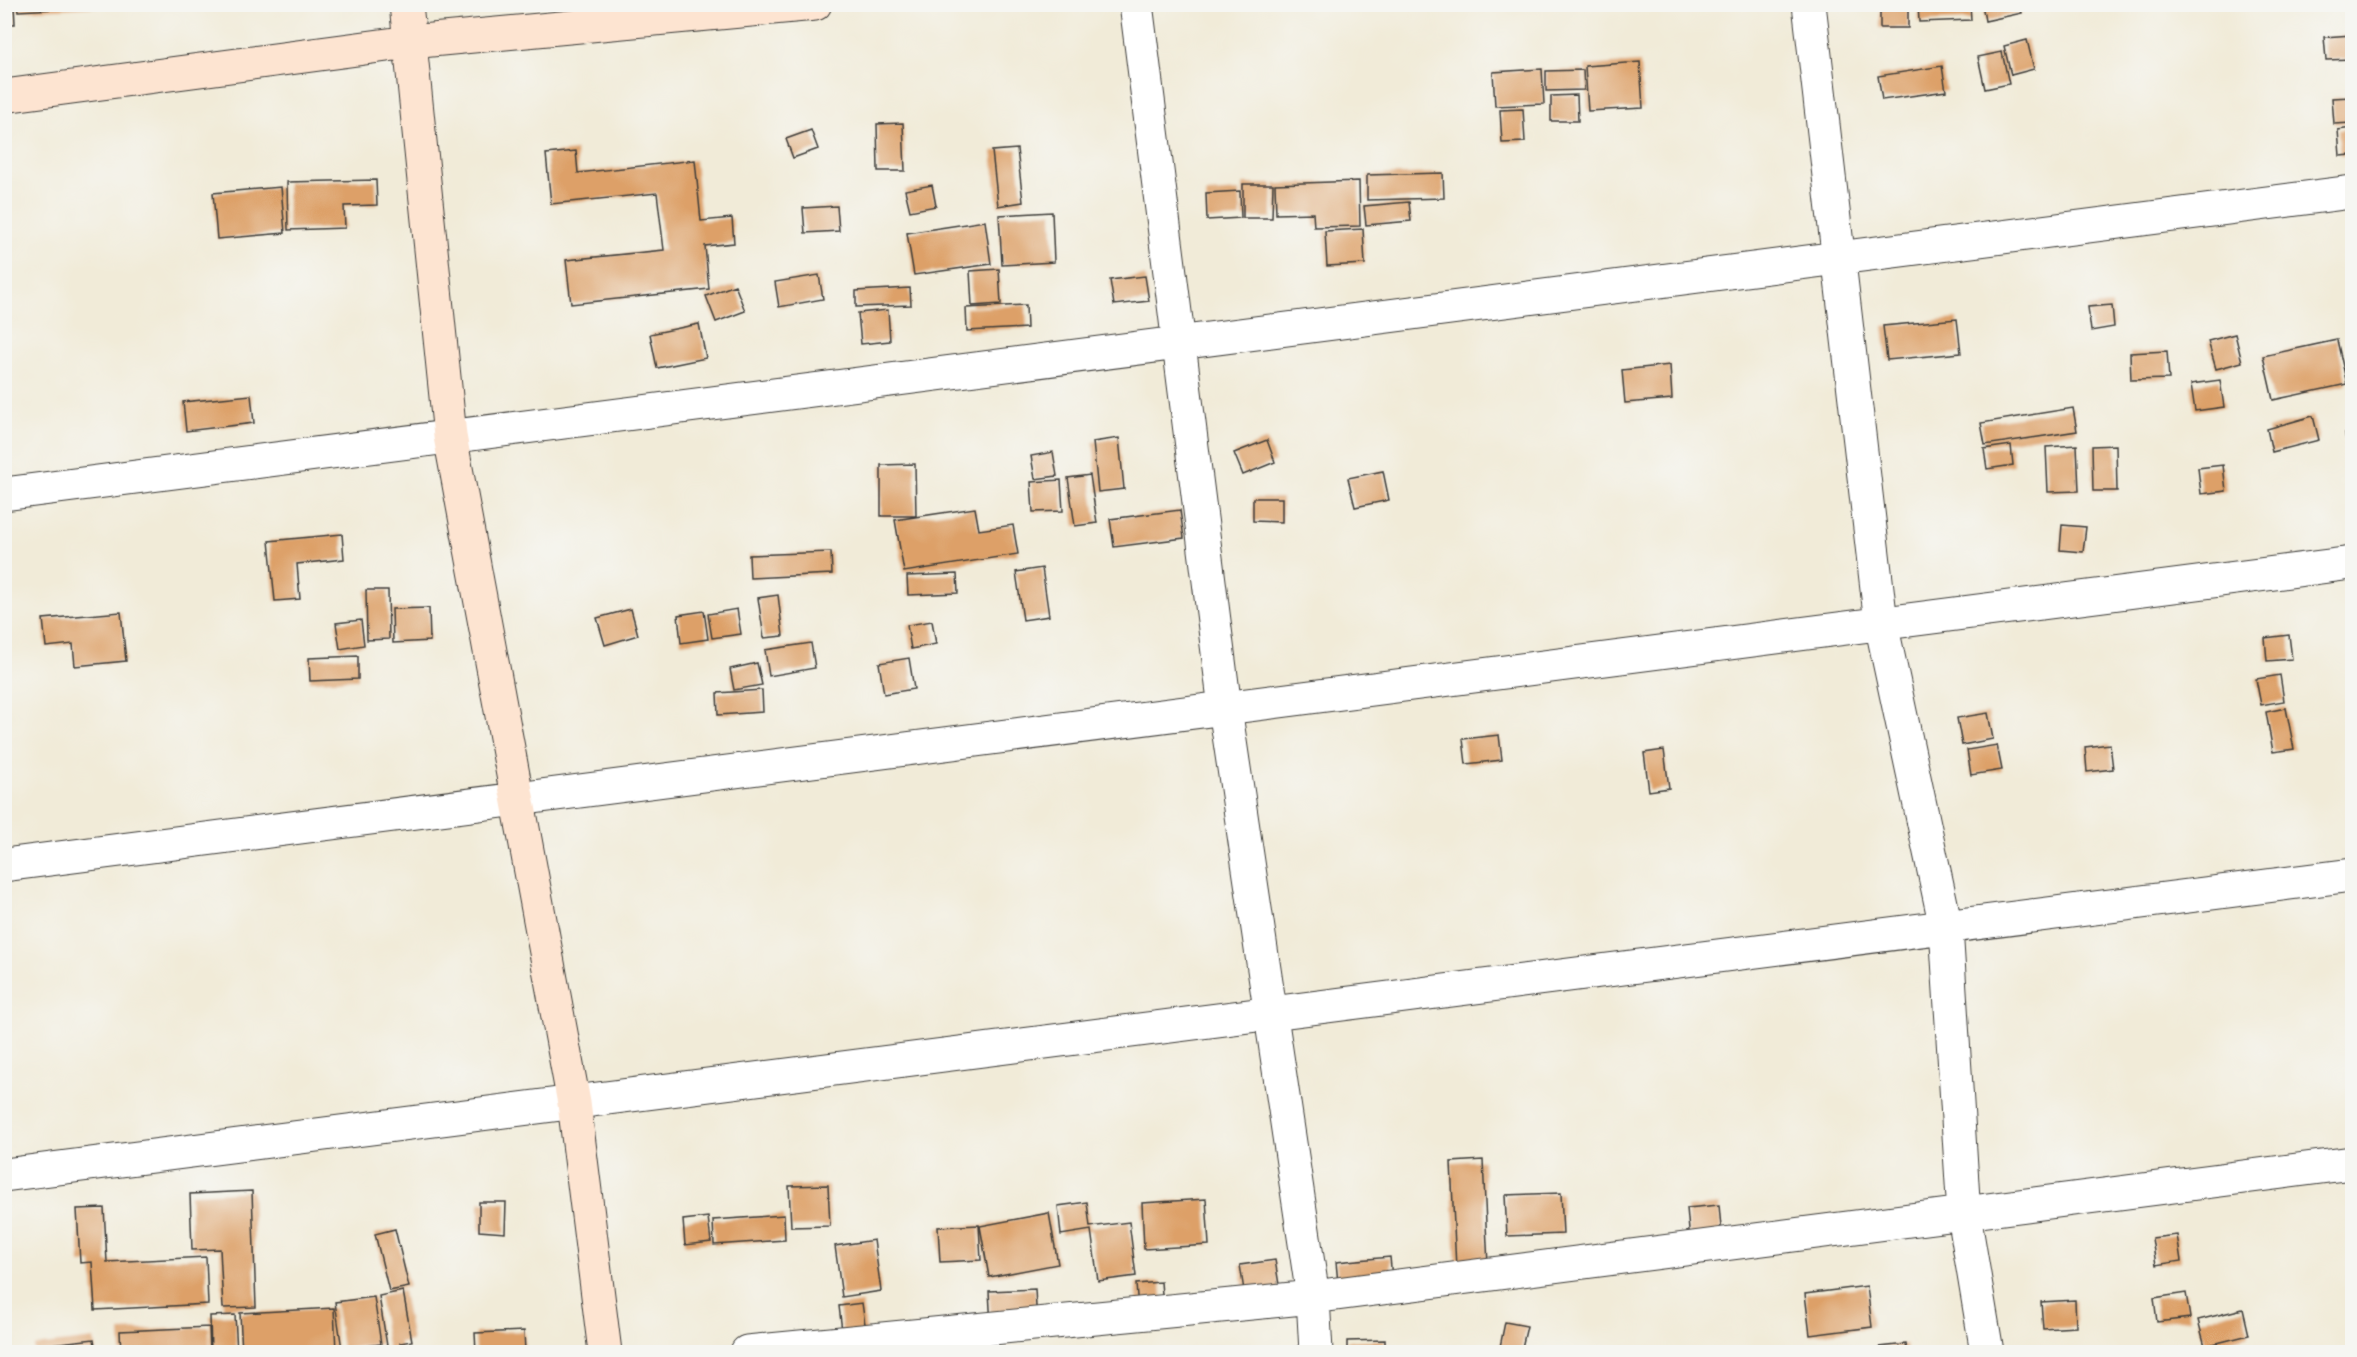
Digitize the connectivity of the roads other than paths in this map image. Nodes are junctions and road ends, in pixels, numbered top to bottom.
1 (406, 4) edge
2 (815, 4) edge
3 (1136, 4) edge
4 (1809, 4) edge
5 (410, 42) junction
6 (4, 96) edge
7 (2352, 192) edge
8 (1838, 258) junction
9 (1179, 342) junction
10 (450, 436) junction
11 (4, 494) edge
12 (2352, 563) edge
13 (1881, 623) junction
14 (1225, 708) junction
15 (518, 799) junction
16 (4, 865) edge
17 (2352, 875) edge
18 (1947, 927) junction
19 (1271, 1014) junction
20 (574, 1103) junction
21 (2352, 1163) edge
22 (4, 1176) edge
23 (1964, 1215) junction
24 (1313, 1297) junction
25 (605, 1353) edge
26 (747, 1353) edge
27 (1317, 1353) edge
28 (1987, 1353) edge

1 - 5 street
2 - 5 street
3 - 9 street
4 - 8 street
5 - 6 street
5 - 10 street
7 - 8 street
8 - 9 street
8 - 13 street
9 - 10 street
9 - 14 street
10 - 11 street
10 - 15 street
12 - 13 street
13 - 14 street
13 - 18 street
14 - 15 street
14 - 19 street
15 - 16 street
15 - 20 street
17 - 18 street
18 - 19 street
18 - 23 street
19 - 20 street
19 - 24 street
20 - 22 street
20 - 25 street
21 - 23 street
23 - 24 street
23 - 28 street
24 - 26 street
24 - 27 street

